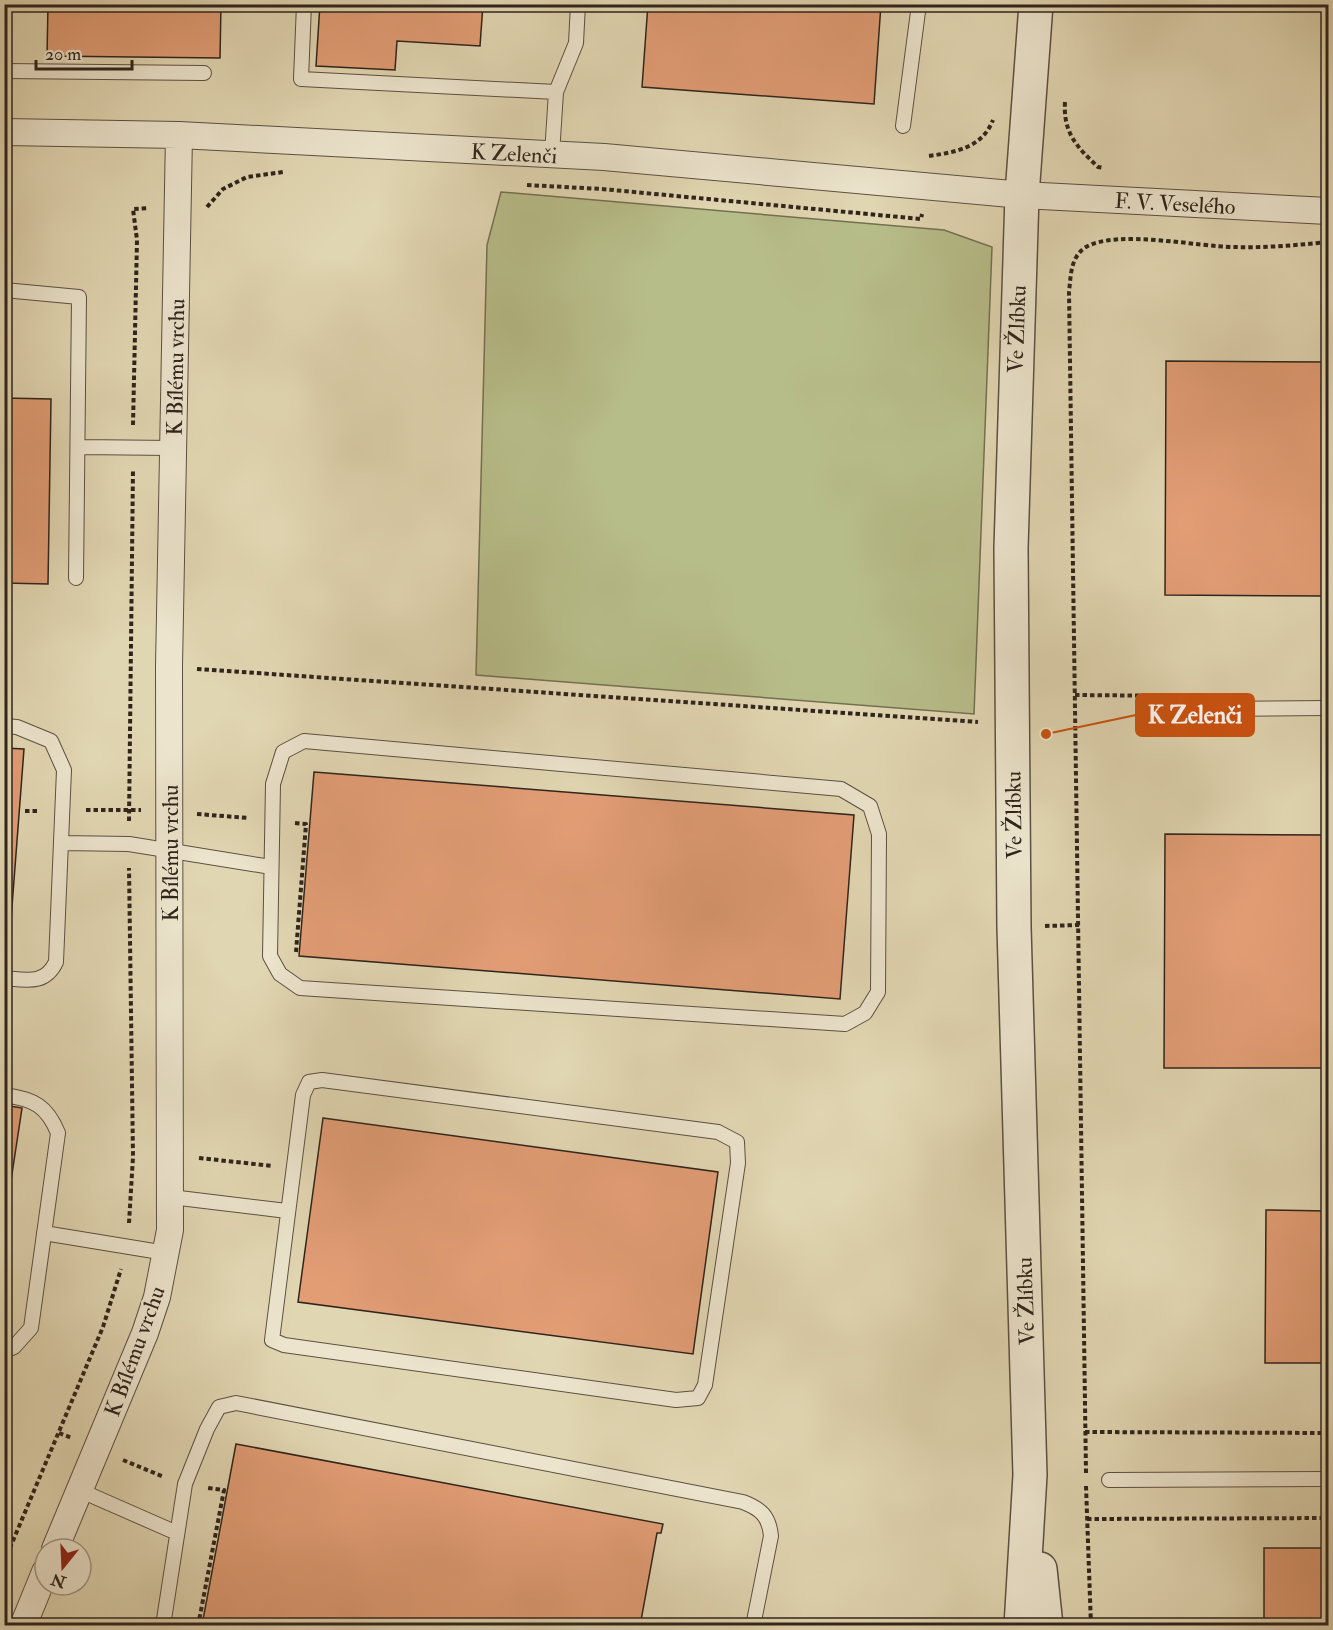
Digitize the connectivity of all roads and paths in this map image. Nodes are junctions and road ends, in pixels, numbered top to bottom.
1 (304, 4) edge
2 (578, 4) edge
3 (919, 4) edge
4 (1036, 4) edge
5 (4, 71) edge
6 (204, 73) dead end
7 (556, 92) junction
8 (1064, 115) dead end
9 (994, 117) dead end
10 (903, 126) dead end
11 (4, 132) edge
12 (178, 135) junction
13 (552, 154) junction
14 (1107, 169) dead end
15 (288, 171) dead end
16 (521, 184) dead end
17 (923, 187) junction
18 (1022, 195) junction
19 (177, 208) junction
20 (1329, 211) edge
21 (1329, 242) edge
22 (4, 290) edge
23 (78, 447) junction
24 (133, 447) junction
25 (173, 448) junction
26 (76, 578) dead end
27 (131, 666) junction
28 (169, 667) junction
29 (1075, 695) junction
30 (1329, 708) edge
31 (1208, 709) joint
32 (4, 726) edge
33 (978, 732) dead end
34 (61, 843) junction
35 (129, 844) junction
36 (170, 849) junction
37 (271, 867) junction
38 (1079, 925) junction
39 (1044, 926) dead end
40 (4, 978) edge
41 (4, 1095) edge
42 (133, 1157) junction
43 (171, 1157) junction
44 (293, 1168) junction
45 (171, 1197) junction
46 (287, 1211) junction
47 (44, 1233) junction
48 (126, 1246) junction
49 (166, 1253) junction
50 (4, 1350) edge
51 (1085, 1432) junction
52 (1329, 1433) edge
53 (1030, 1475) junction
54 (1329, 1479) edge
55 (1109, 1480) dead end
56 (79, 1490) junction
57 (1329, 1518) edge
58 (1087, 1519) junction
59 (177, 1533) junction
60 (60, 1537) edge
61 (4, 1562) edge
62 (35, 1597) edge
63 (4, 1622) edge
64 (14, 1626) edge
65 (23, 1626) edge
66 (163, 1626) edge
67 (753, 1626) edge
68 (1021, 1626) edge
69 (1046, 1626) edge
70 (1091, 1626) edge

1 - 7 lane
2 - 7 lane
3 - 10 lane
4 - 18 street, Ve Žlíbku
5 - 6 lane
7 - 13 lane
8 - 14 path
9 - 17 path
11 - 12 street, K Zelenči
12 - 13 street, K Zelenči
12 - 19 street, K Bílému vrchu
13 - 17 street, K Zelenči
15 - 19 path
16 - 17 path
17 - 18 street, K Zelenči
18 - 20 street, F. V. Veselého
18 - 53 street, Ve Žlíbku
19 - 24 path
19 - 25 street, K Bílému vrchu
21 - 29 path
22 - 23 lane
23 - 24 lane
23 - 26 lane
24 - 25 lane
24 - 27 path
25 - 28 street, K Bílému vrchu
27 - 28 path
27 - 35 path
28 - 33 path
28 - 36 street, K Bílému vrchu
29 - 31 path
29 - 38 path
30 - 31 lane
32 - 34 lane
34 - 35 lane
34 - 40 lane
35 - 36 lane
35 - 42 path
36 - 37 lane
36 - 43 street, K Bílému vrchu
37 - 37 lane
38 - 39 path
38 - 51 path
41 - 47 lane
42 - 43 path
42 - 48 path
43 - 44 path
43 - 45 street, K Bílému vrchu
44 - 46 lane
44 - 46 lane
45 - 46 lane
45 - 49 street, K Bílému vrchu
47 - 48 lane
47 - 50 lane
48 - 49 lane
48 - 61 path
49 - 56 street, K Bílému vrchu
51 - 52 path
51 - 58 path
53 - 68 street, Ve Žlíbku
53 - 69 street
54 - 55 lane
56 - 59 lane
56 - 60 street, K Bílému vrchu
57 - 58 path
58 - 70 path
59 - 66 lane
59 - 67 lane
62 - 65 street
63 - 64 lane

